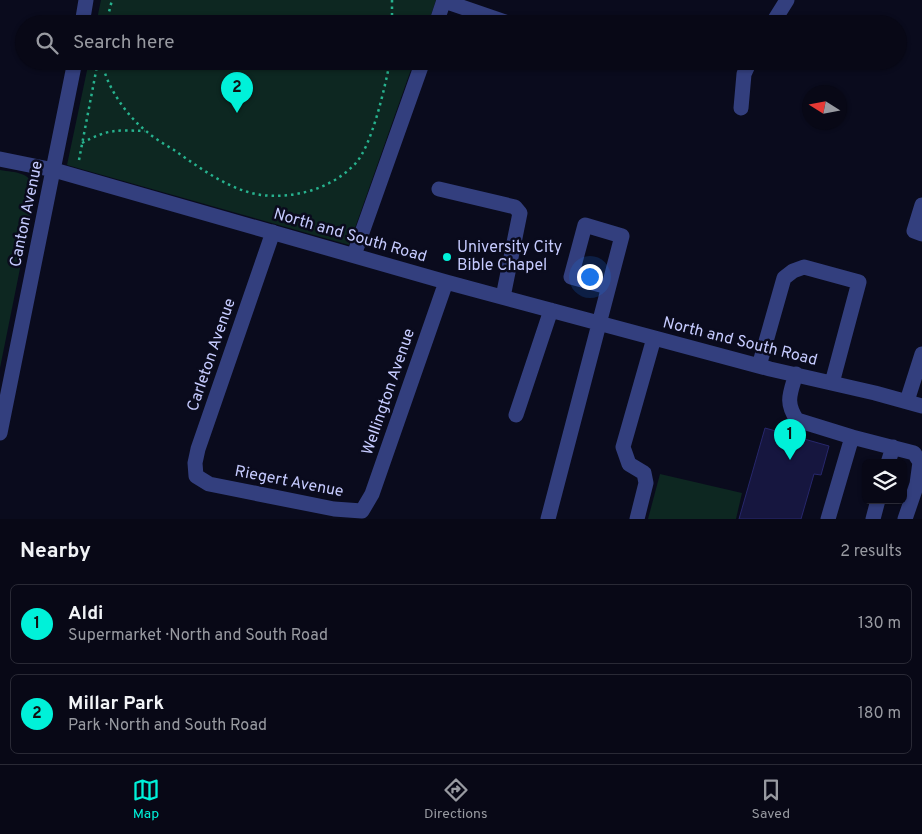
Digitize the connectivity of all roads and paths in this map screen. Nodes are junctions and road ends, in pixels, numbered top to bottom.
1 (86, 0) edge
2 (112, 0) edge
3 (392, 0) edge
4 (444, 0) edge
5 (787, 0) edge
6 (84, 15) edge
7 (108, 15) edge
8 (392, 15) edge
9 (439, 15) edge
10 (486, 15) edge
11 (778, 15) edge
12 (73, 70) edge
13 (96, 70) edge
14 (105, 70) edge
15 (388, 70) edge
16 (420, 70) edge
17 (746, 70) edge
18 (741, 108) dead end
19 (145, 131) junction
20 (82, 143) junction
21 (0, 159) edge
22 (78, 160) dead end
23 (54, 170) junction
24 (439, 188) dead end
25 (922, 205) edge
26 (273, 232) junction
27 (922, 234) edge
28 (354, 255) junction
29 (446, 282) junction
30 (608, 287) dead end
31 (502, 297) junction
32 (551, 310) junction
33 (598, 323) junction
34 (654, 338) junction
35 (922, 354) edge
36 (759, 366) junction
37 (796, 374) junction
38 (832, 383) junction
39 (906, 401) junction
40 (922, 406) edge
41 (516, 415) dead end
42 (0, 433) edge
43 (852, 437) junction
44 (893, 447) junction
45 (889, 459) edge
46 (209, 484) joint
47 (877, 504) edge
48 (362, 511) joint
49 (548, 519) edge
50 (637, 519) edge
51 (828, 519) edge
52 (873, 519) edge
53 (905, 519) edge

1 - 6 street
2 - 7 path
3 - 8 path
4 - 9 street
4 - 10 street
5 - 11 street
12 - 23 street, Canton Avenue
13 - 20 path
14 - 19 path
15 - 19 path
16 - 28 street
17 - 18 street
19 - 20 path
20 - 22 path
21 - 23 street, North and South Road
23 - 26 street, North and South Road
23 - 42 street, Canton Avenue
24 - 31 street
25 - 27 street
26 - 28 street, North and South Road
26 - 46 street, Carleton Avenue
28 - 29 street, North and South Road
29 - 31 street, North and South Road
29 - 48 street, Wellington Avenue
30 - 33 street
31 - 32 street, North and South Road
32 - 33 street, North and South Road
32 - 41 street
33 - 34 street, North and South Road
33 - 49 street
34 - 36 street, North and South Road
34 - 50 street
35 - 39 street
36 - 37 street, North and South Road
36 - 38 street
37 - 38 street, North and South Road
37 - 43 street
38 - 39 street, North and South Road
39 - 40 street, North and South Road
43 - 44 street
43 - 51 street
44 - 45 street
44 - 53 street
46 - 48 street, Riegert Avenue
47 - 52 street

